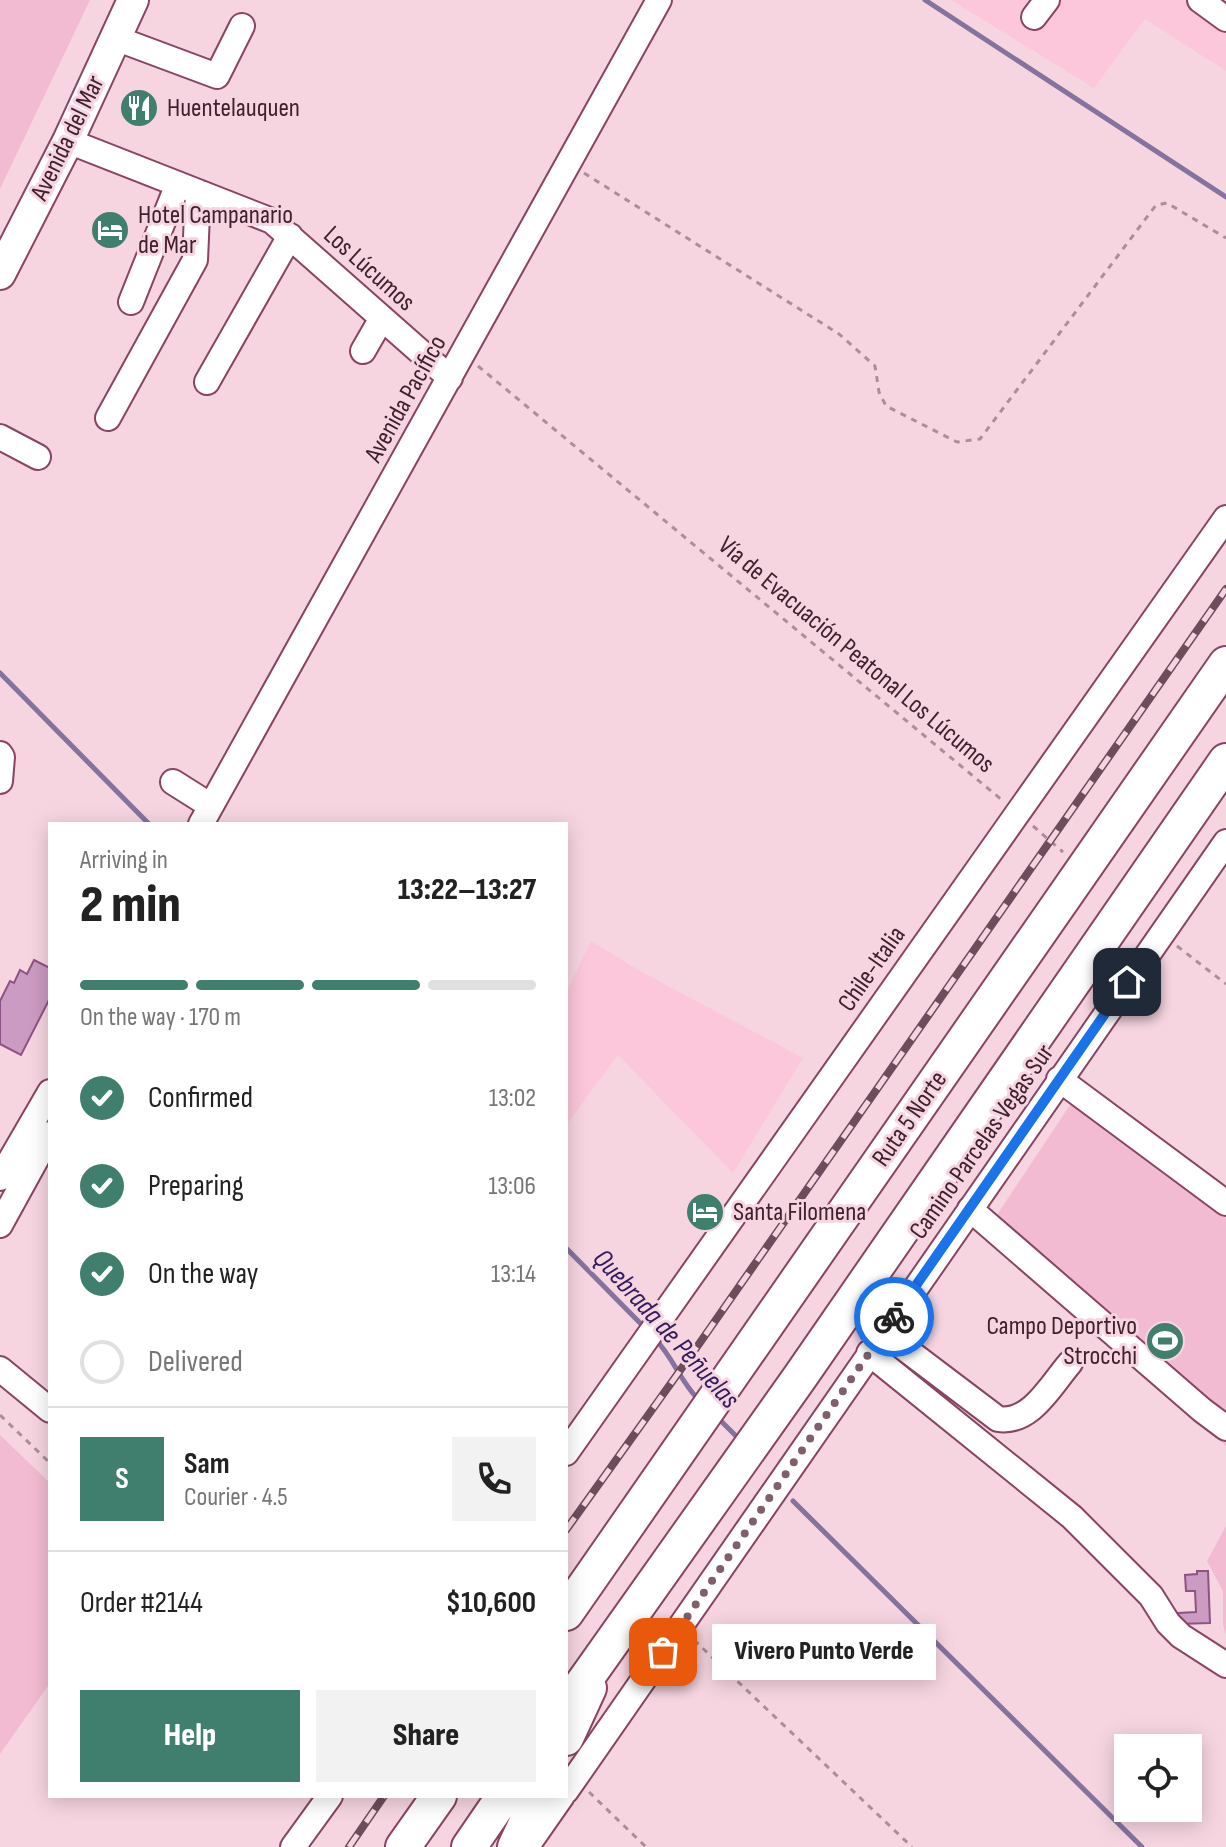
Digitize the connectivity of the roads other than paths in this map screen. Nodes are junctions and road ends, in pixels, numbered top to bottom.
1 (133, 0) edge
2 (659, 0) edge
3 (1200, 0) edge
4 (1226, 19) edge
5 (242, 26) dead end
6 (115, 38) junction
7 (68, 141) junction
8 (188, 188) junction
9 (290, 236) junction
10 (0, 274) edge
11 (131, 302) dead end
12 (382, 318) junction
13 (363, 351) dead end
14 (450, 378) junction
15 (207, 382) dead end
16 (108, 418) dead end
17 (0, 437) edge
18 (38, 457) dead end
19 (1226, 518) edge
20 (1226, 664) edge
21 (0, 754) edge
22 (1226, 761) edge
23 (0, 781) edge
24 (173, 782) dead end
25 (206, 815) edge
26 (1226, 842) edge
27 (1059, 1079) junction
28 (48, 1095) edge
29 (44, 1160) edge
30 (0, 1178) edge
31 (1226, 1203) edge
32 (970, 1209) junction
33 (0, 1225) edge
34 (883, 1332) junction
35 (869, 1353) junction
36 (1070, 1363) dead end
37 (0, 1369) edge
38 (48, 1408) edge
39 (1226, 1428) edge
40 (568, 1450) edge
41 (568, 1610) edge
42 (612, 1641) junction
43 (1226, 1665) edge
44 (568, 1704) edge
45 (568, 1734) edge
46 (568, 1788) edge
47 (329, 1798) edge
48 (438, 1798) edge
49 (503, 1798) edge
50 (538, 1798) edge
51 (561, 1798) edge
52 (293, 1847) edge
53 (403, 1847) edge
54 (469, 1847) edge
55 (515, 1847) edge
56 (526, 1847) edge

1 - 6 main road, Avenida del Mar
2 - 14 street, Avenida Pacífico
3 - 4 street
5 - 6 street
6 - 7 main road, Avenida del Mar
7 - 8 street, Los Lúcumos
7 - 10 main road, Avenida del Mar
8 - 9 street, Los Lúcumos
8 - 11 street
8 - 16 street
9 - 12 street, Los Lúcumos
9 - 15 street
12 - 13 street
12 - 14 street, Los Lúcumos
14 - 25 street, Avenida Pacífico
17 - 18 street
19 - 40 street, Chile-Italia
20 - 41 highway, Ruta 5 Norte
21 - 23 street
22 - 42 highway
24 - 25 street
26 - 27 street, Camino Parcelas Vegas Sur
27 - 31 street
27 - 32 street, Camino Parcelas Vegas Sur
28 - 30 street
29 - 33 street
32 - 34 street, Camino Parcelas Vegas Sur
32 - 39 street
34 - 35 street, Camino Parcelas Vegas Sur
34 - 36 street
35 - 43 street
35 - 46 street, Camino Parcelas Vegas Sur
37 - 38 street
42 - 44 highway
42 - 45 highway
47 - 52 street
48 - 53 highway
49 - 54 highway
50 - 55 highway
51 - 56 street, Camino Parcelas Vegas Sur

